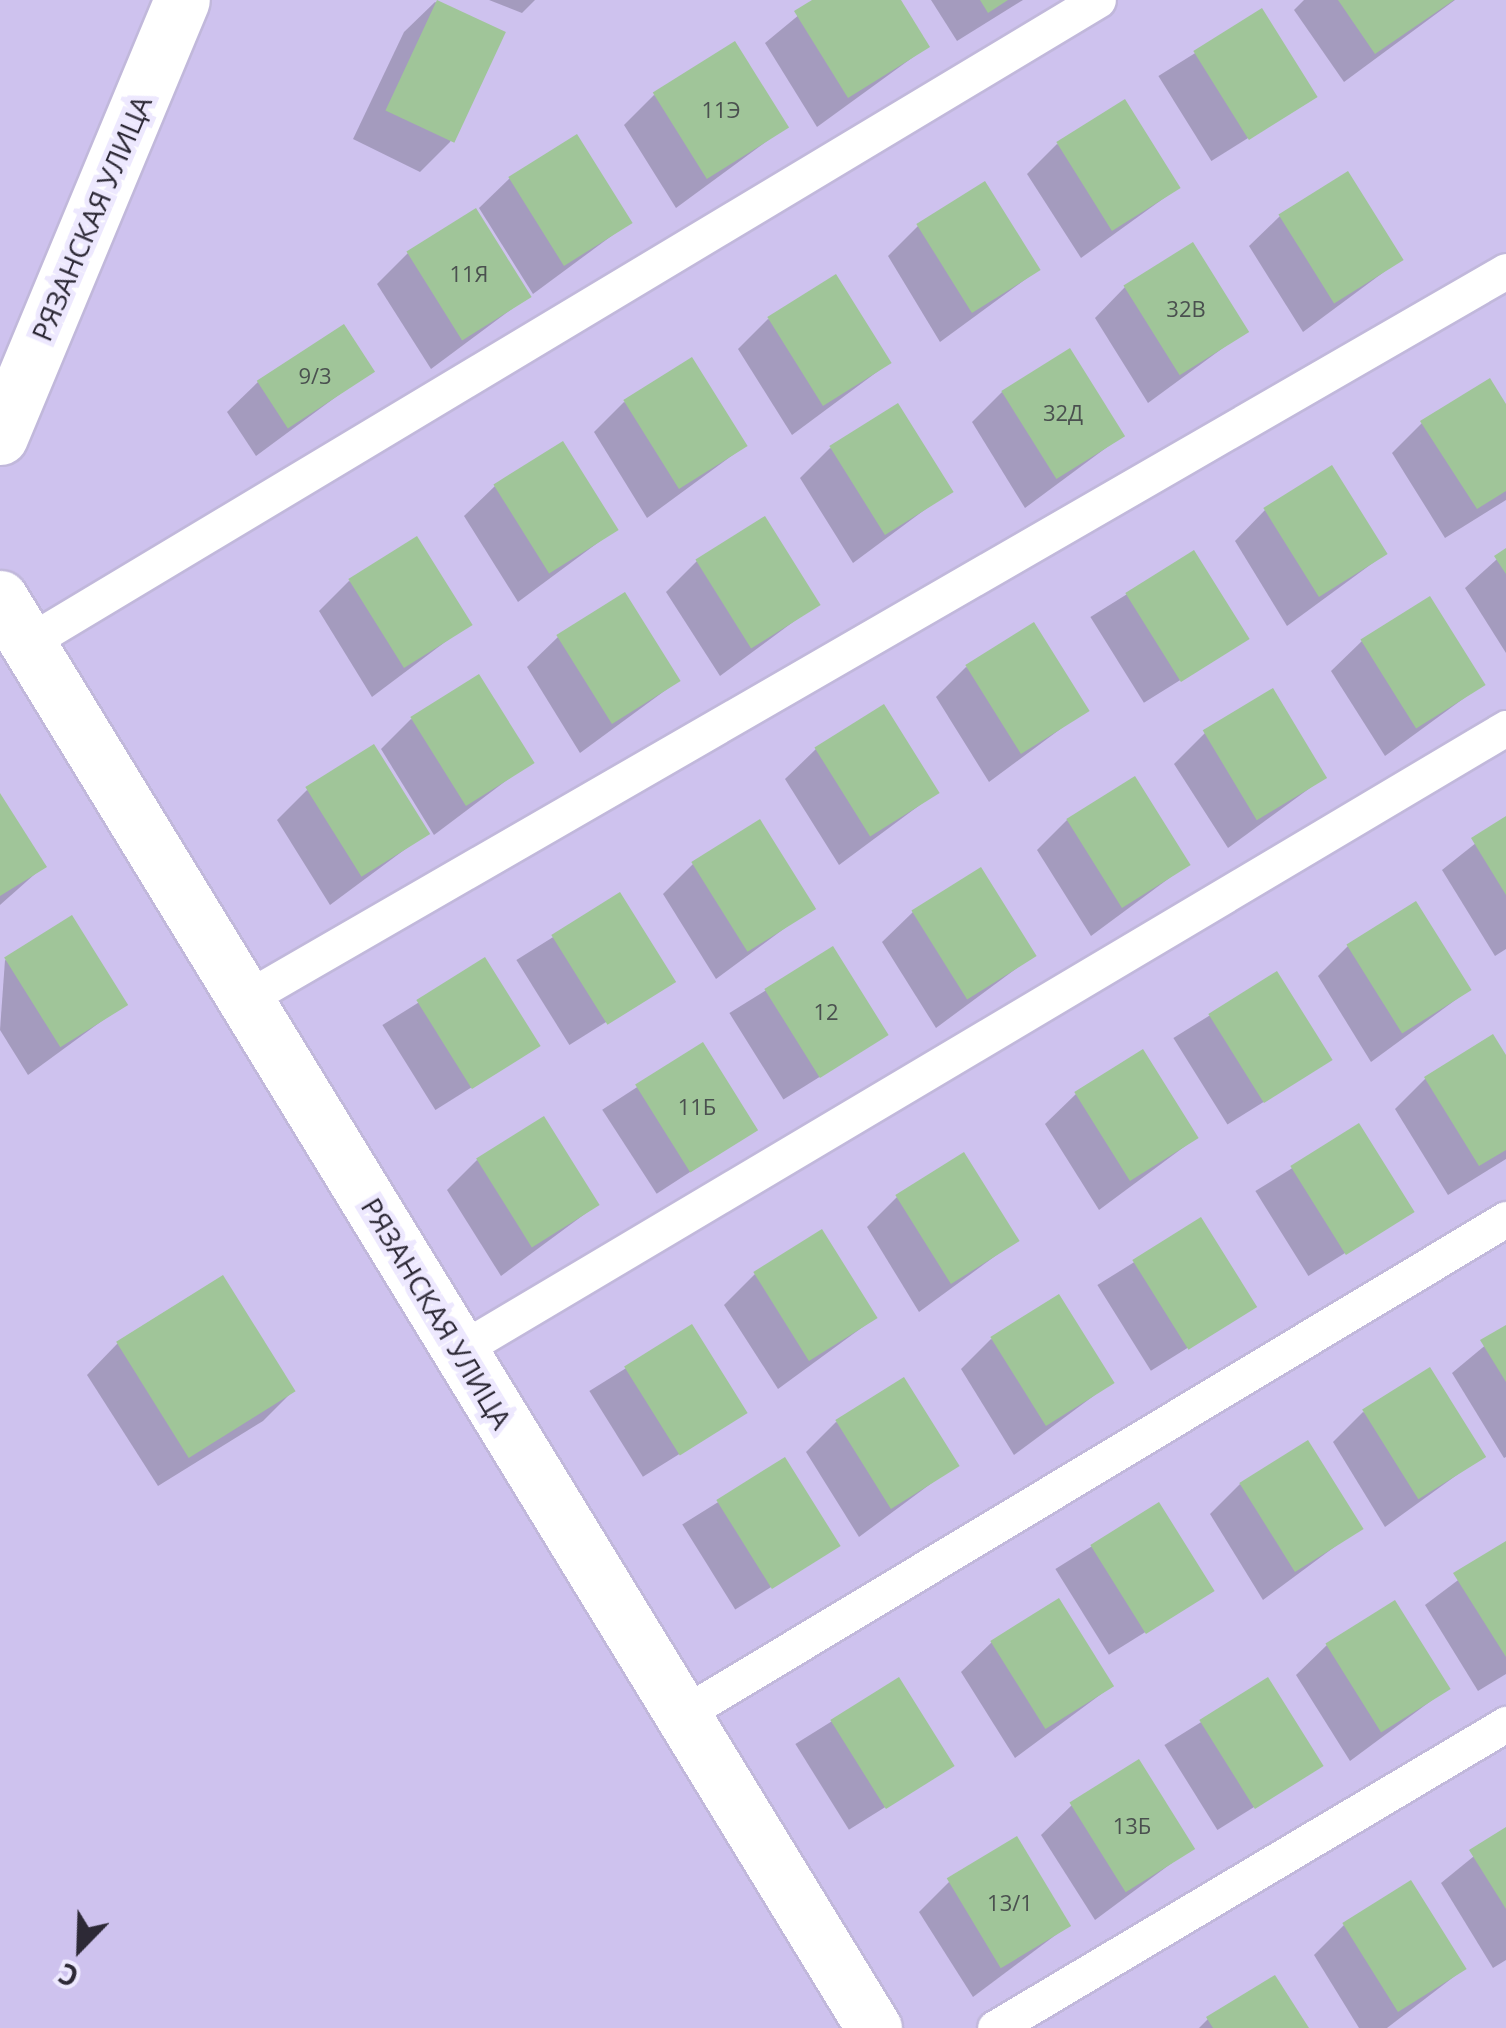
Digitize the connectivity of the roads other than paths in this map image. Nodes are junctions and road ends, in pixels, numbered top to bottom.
1 (182, 0) edge
2 (1098, 0) edge
3 (1506, 270) edge
4 (0, 436) edge
5 (14, 621) edge
6 (1506, 728) edge
7 (245, 999) junction
8 (1506, 1219) edge
9 (460, 1350) junction
10 (683, 1714) junction
11 (1506, 1724) edge
12 (874, 2028) edge
13 (995, 2028) edge

1 - 4 street, РЯЗАНСКАЯ УЛИЦА
2 - 5 lane
3 - 7 lane
5 - 7 street, РЯЗАНСКАЯ УЛИЦА
6 - 9 lane
7 - 9 street, РЯЗАНСКАЯ УЛИЦА
8 - 10 lane
9 - 10 street, РЯЗАНСКАЯ УЛИЦА
10 - 12 street, РЯЗАНСКАЯ УЛИЦА
11 - 13 lane

